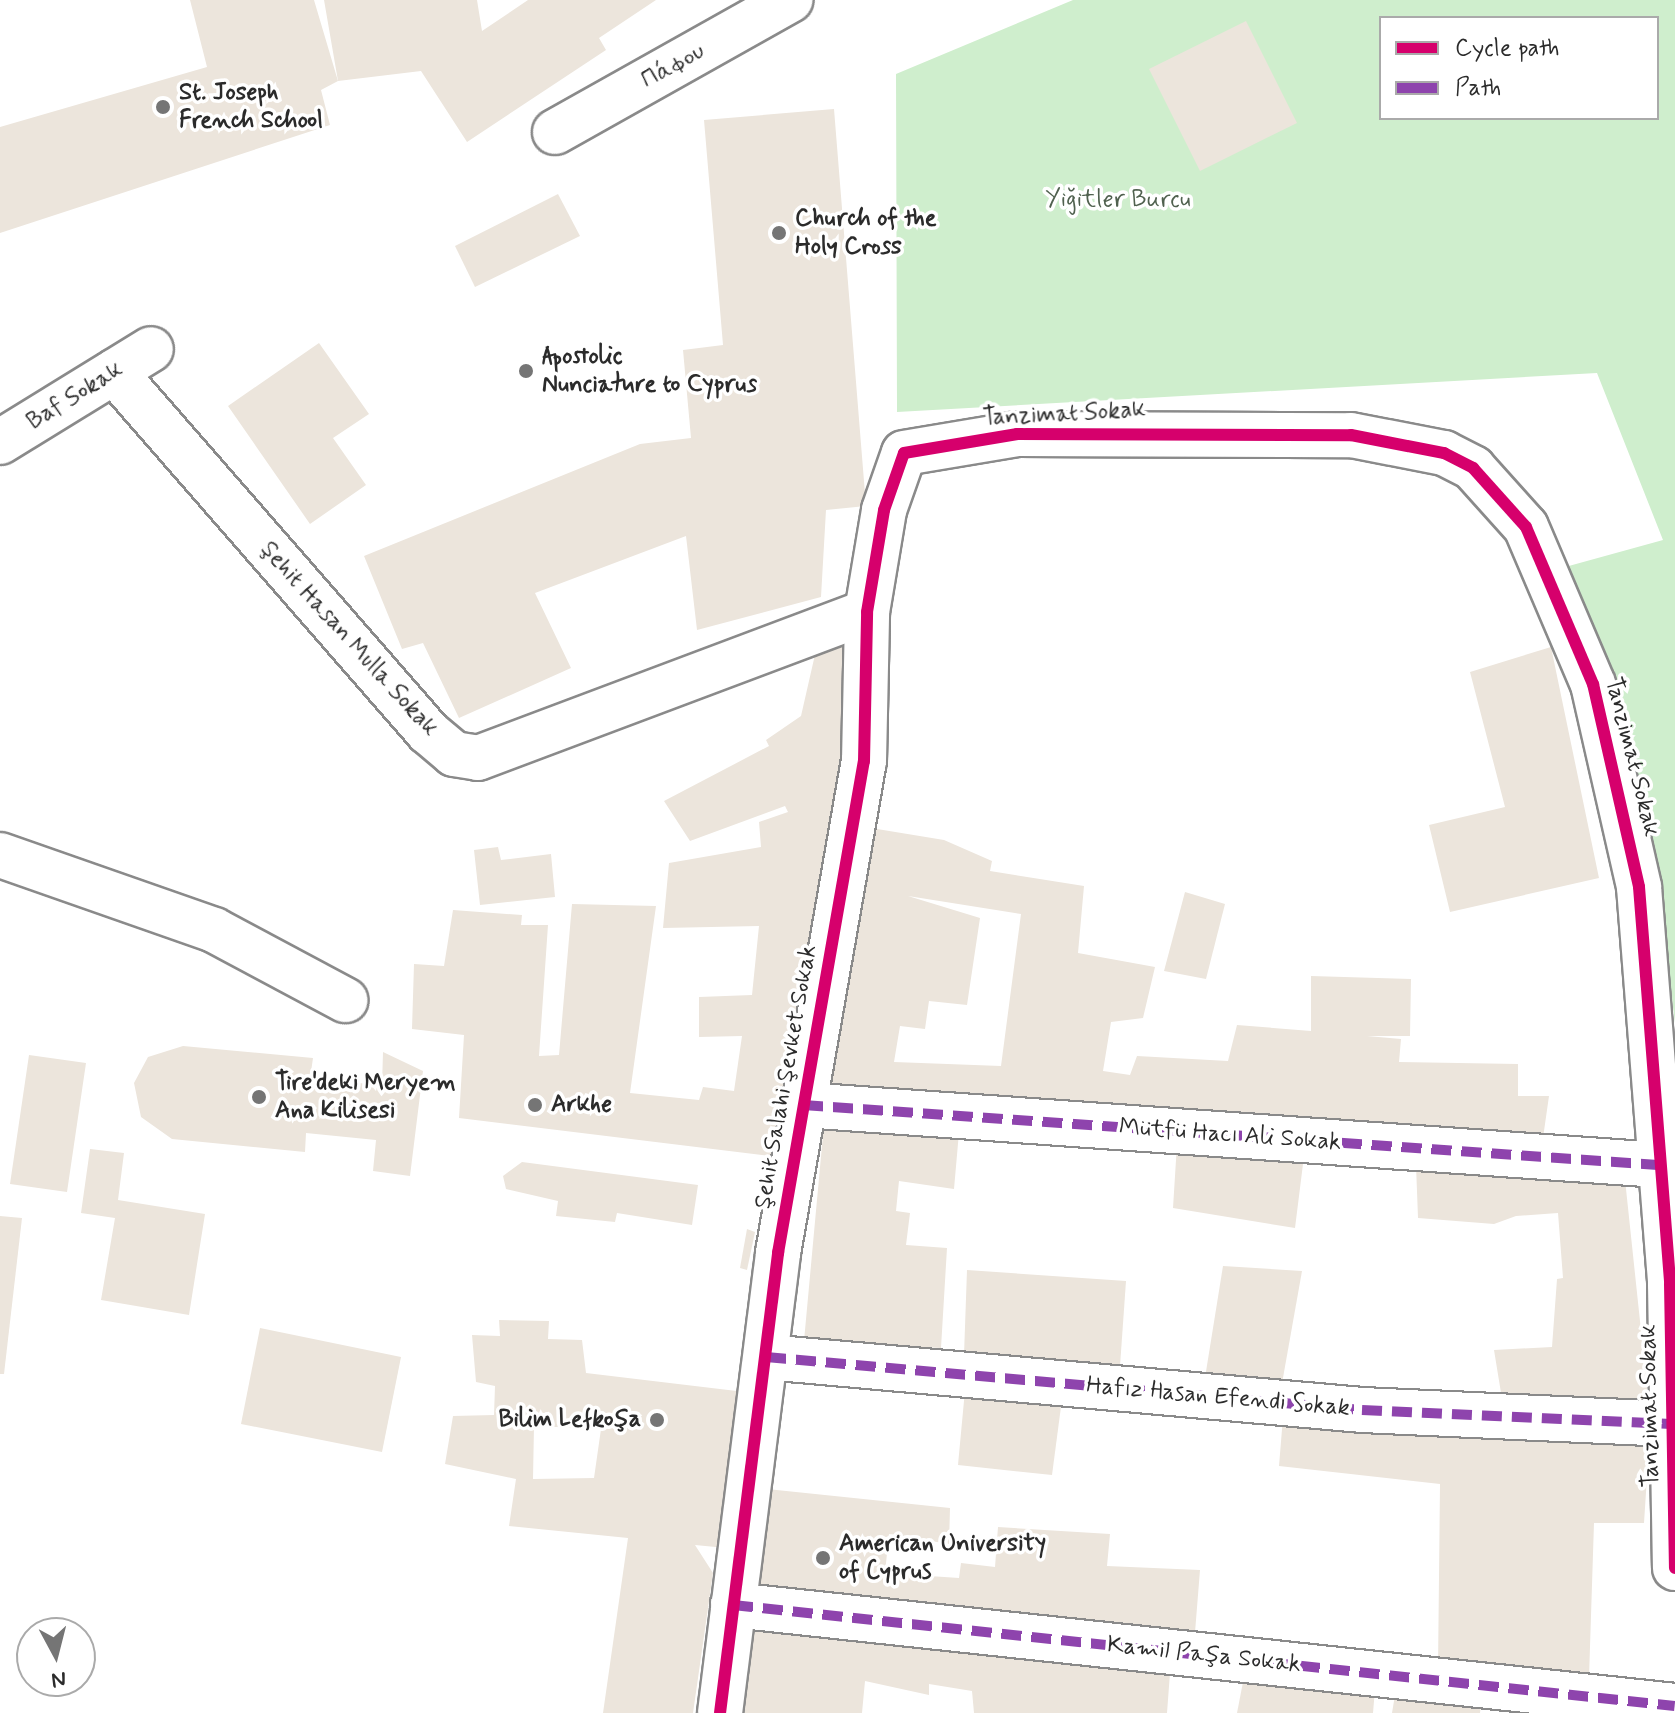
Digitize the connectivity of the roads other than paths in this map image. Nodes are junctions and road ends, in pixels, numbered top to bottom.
1 (790, 0) edge
2 (555, 132) dead end
3 (151, 349) dead end
4 (114, 372) junction
5 (0, 442) edge
6 (904, 453) joint
7 (867, 612) junction
8 (0, 855) edge
9 (345, 1000) dead end
10 (803, 1105) junction
11 (1658, 1165) junction
12 (766, 1357) junction
13 (1672, 1424) junction
14 (1675, 1568) edge
15 (733, 1605) junction
16 (1675, 1706) edge
17 (720, 1713) edge

1 - 2 street, Πάφου
3 - 4 street, Baf Sokak
4 - 5 street, Baf Sokak
4 - 7 street, Şehit Hasan Mulla Sokak
6 - 7 street, Şehit Salahi Şevket Sokak
6 - 11 street, Tanzimat Sokak
7 - 10 street, Şehit Salahi Şevket Sokak
8 - 9 street
10 - 11 street, Mütfü Hacı Ali Sokak
10 - 12 street, Şehit Salahi Şevket Sokak
11 - 13 street, Tanzimat Sokak
12 - 13 street, Hafız Hasan Efendi Sokak
12 - 15 street, Şehit Salahi Şevket Sokak
13 - 14 street, Tanzimat Sokak
15 - 16 street, Kamil Paşa Sokak
15 - 17 street, Şehit Salahi Şevket Sokak

